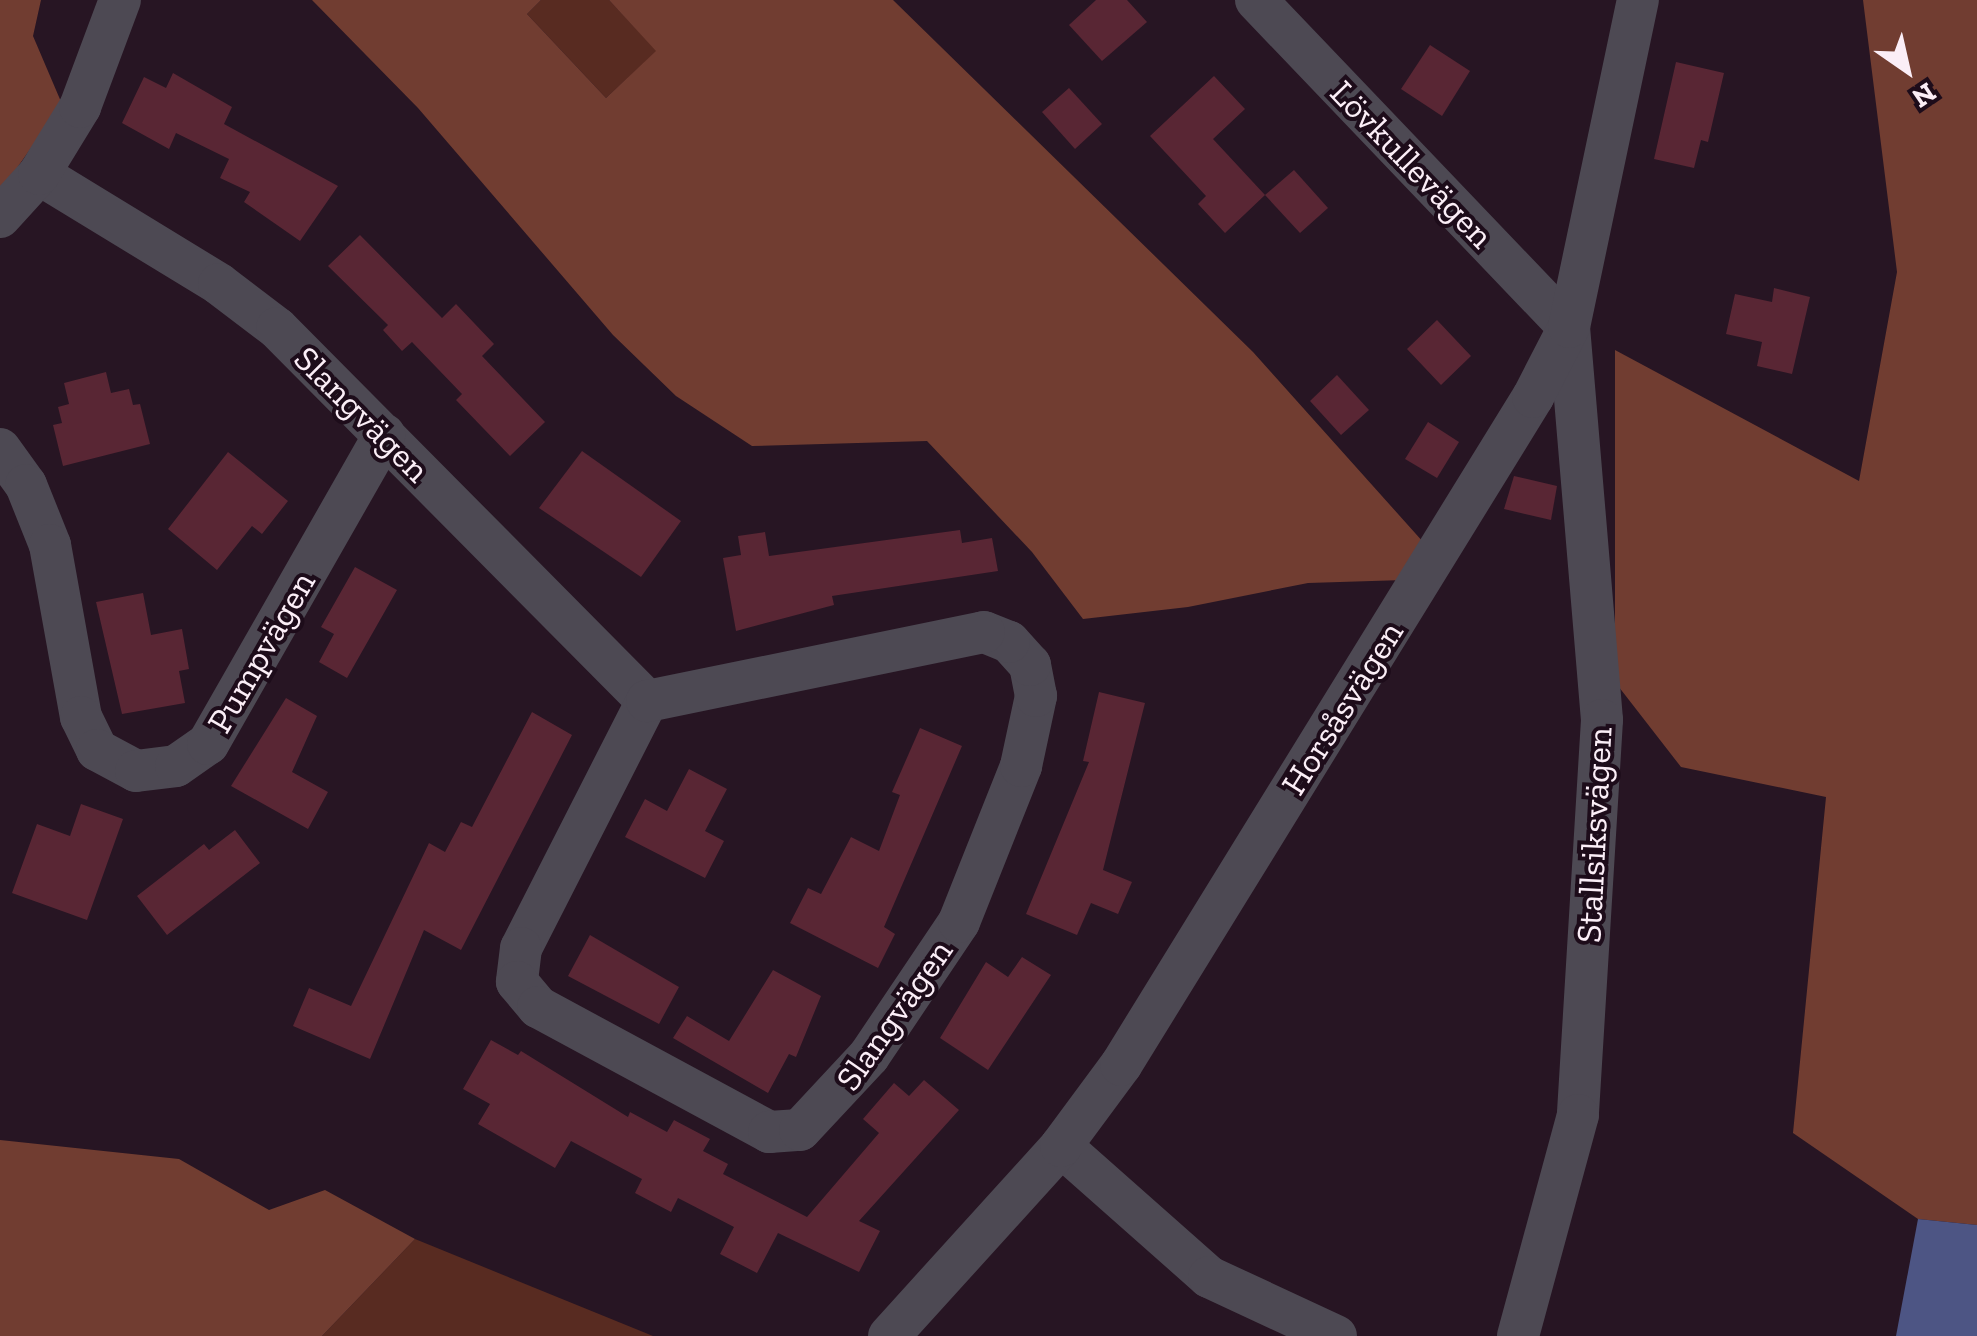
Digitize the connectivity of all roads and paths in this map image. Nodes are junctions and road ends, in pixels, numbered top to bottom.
1 (120, 0) edge
2 (1256, 0) edge
3 (1638, 0) edge
4 (39, 174) junction
5 (0, 217) edge
6 (1569, 326) junction
7 (384, 434) junction
8 (0, 450) edge
9 (647, 701) junction
10 (1061, 1146) junction
11 (888, 1336) edge
12 (1336, 1336) edge
13 (1518, 1336) edge

1 - 4 street
2 - 6 street, Lövkullevägen
3 - 6 street, Horsåsvägen
4 - 5 street
4 - 7 street, Slangvägen
6 - 10 street, Horsåsvägen
6 - 13 street, Stallsiksvägen
7 - 8 street, Pumpvägen
7 - 9 street, Slangvägen
9 - 9 street, Slangvägen
10 - 11 street, Horsåsvägen
10 - 12 street

